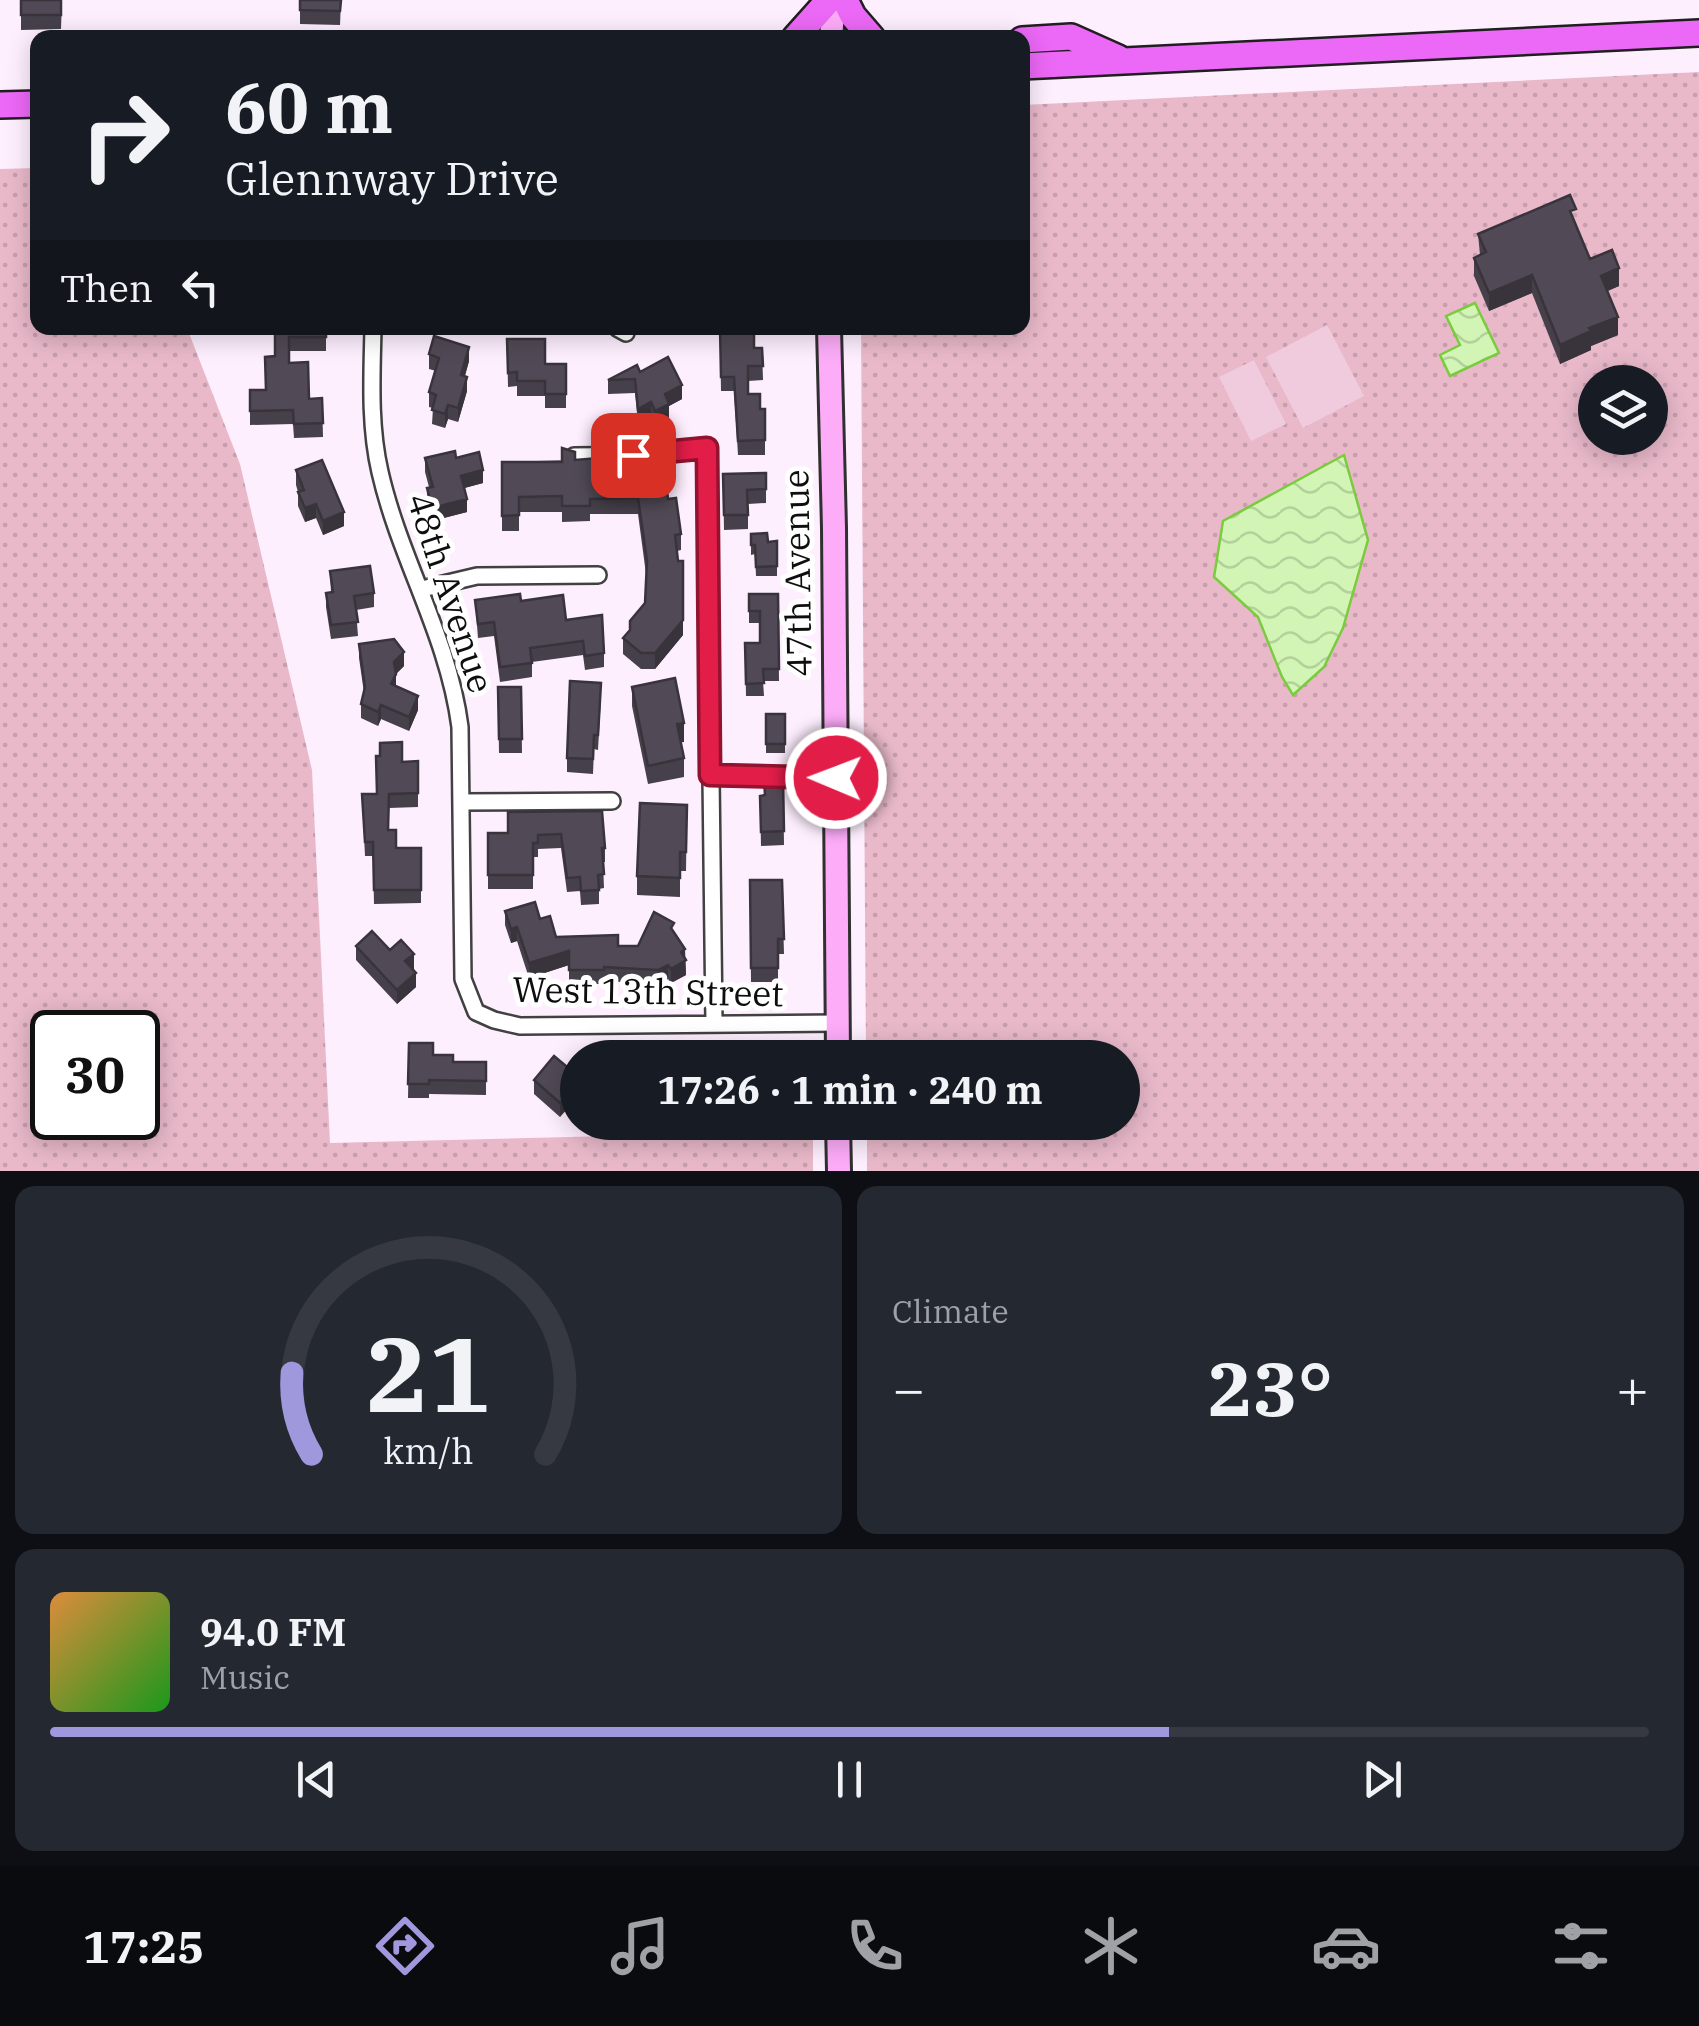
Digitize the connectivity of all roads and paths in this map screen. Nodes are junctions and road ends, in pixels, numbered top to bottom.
1 (832, 0) edge
2 (845, 0) edge
3 (803, 30) edge
4 (831, 30) edge
5 (865, 30) edge
6 (1699, 33) edge
7 (1030, 40) edge
8 (1123, 60) junction
9 (1030, 66) edge
10 (30, 104) edge
11 (0, 105) edge
12 (373, 335) edge
13 (828, 335) edge
14 (574, 456) edge
15 (598, 575) dead end
16 (422, 589) junction
17 (710, 775) junction
18 (836, 778) junction
19 (612, 801) dead end
20 (461, 802) junction
21 (468, 997) joint
22 (837, 1023) junction
23 (714, 1024) junction
24 (837, 1040) edge
25 (838, 1140) edge
26 (839, 1171) edge

1 - 3 main road
1 - 4 main road
2 - 5 main road
6 - 8 main road
7 - 8 main road
8 - 9 main road
10 - 11 main road
12 - 16 street, 48th Avenue
13 - 18 main road, 47th Avenue
14 - 17 street
15 - 16 street
16 - 20 street, 48th Avenue
17 - 18 street
17 - 23 street
18 - 22 main road, 47th Avenue
19 - 20 street
20 - 21 street, 48th Avenue
21 - 23 street, West 13th Street
22 - 23 street, West 13th Street
22 - 24 main road, 47th Avenue
25 - 26 main road

